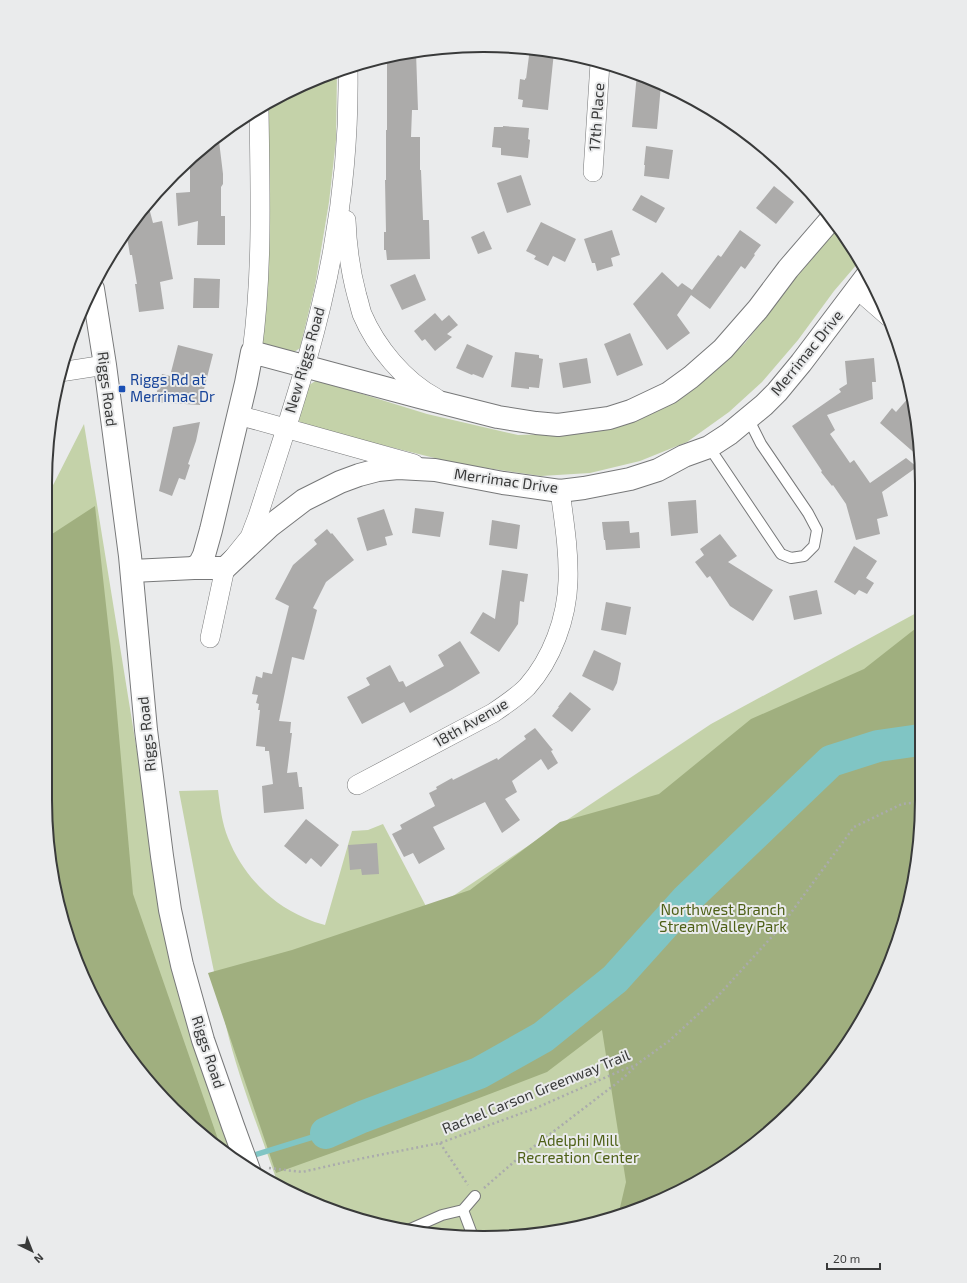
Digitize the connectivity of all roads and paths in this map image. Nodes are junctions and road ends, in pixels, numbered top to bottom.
1 (600, 68) edge
2 (348, 74) edge
3 (259, 116) edge
4 (345, 167) junction
5 (593, 172) dead end
6 (828, 223) edge
7 (862, 283) edge
8 (872, 296) edge
9 (94, 297) edge
10 (252, 352) junction
11 (105, 365) junction
12 (305, 366) junction
13 (67, 371) edge
14 (446, 403) junction
15 (238, 415) junction
16 (748, 418) junction
17 (286, 428) junction
18 (709, 447) junction
19 (435, 470) junction
20 (560, 490) junction
21 (194, 568) junction
22 (225, 568) junction
23 (132, 571) junction
24 (210, 638) dead end
25 (357, 785) dead end
26 (915, 803) edge
27 (636, 1066) junction
28 (440, 1143) junction
29 (257, 1166) edge
30 (262, 1169) edge
31 (475, 1196) junction
32 (463, 1210) junction
33 (418, 1226) edge
34 (471, 1231) edge

1 - 5 street, 17th Place
2 - 4 street, New Riggs Road
3 - 10 street
4 - 12 street, New Riggs Road
4 - 14 street
6 - 14 street
7 - 8 street
7 - 16 street, Merrimac Drive
9 - 11 street, Riggs Road
10 - 12 street
10 - 15 street
11 - 13 street
11 - 23 street, Riggs Road
12 - 14 street
12 - 17 street, New Riggs Road
15 - 17 street, Merrimac Drive
15 - 21 street
16 - 18 street, Merrimac Drive
16 - 18 lane
17 - 19 street, Merrimac Drive
17 - 22 street, New Riggs Road
18 - 20 street, Merrimac Drive
19 - 20 street, Merrimac Drive
19 - 22 street
20 - 25 street, 18th Avenue
21 - 22 street
21 - 23 street
22 - 24 street, New Riggs Road
23 - 29 street, Riggs Road
26 - 27 path, Rachel Carson Greenway Trail
27 - 28 path, Rachel Carson Greenway Trail
27 - 31 path
28 - 30 path, Rachel Carson Greenway Trail
28 - 31 path
31 - 32 lane
32 - 33 lane
32 - 34 lane

